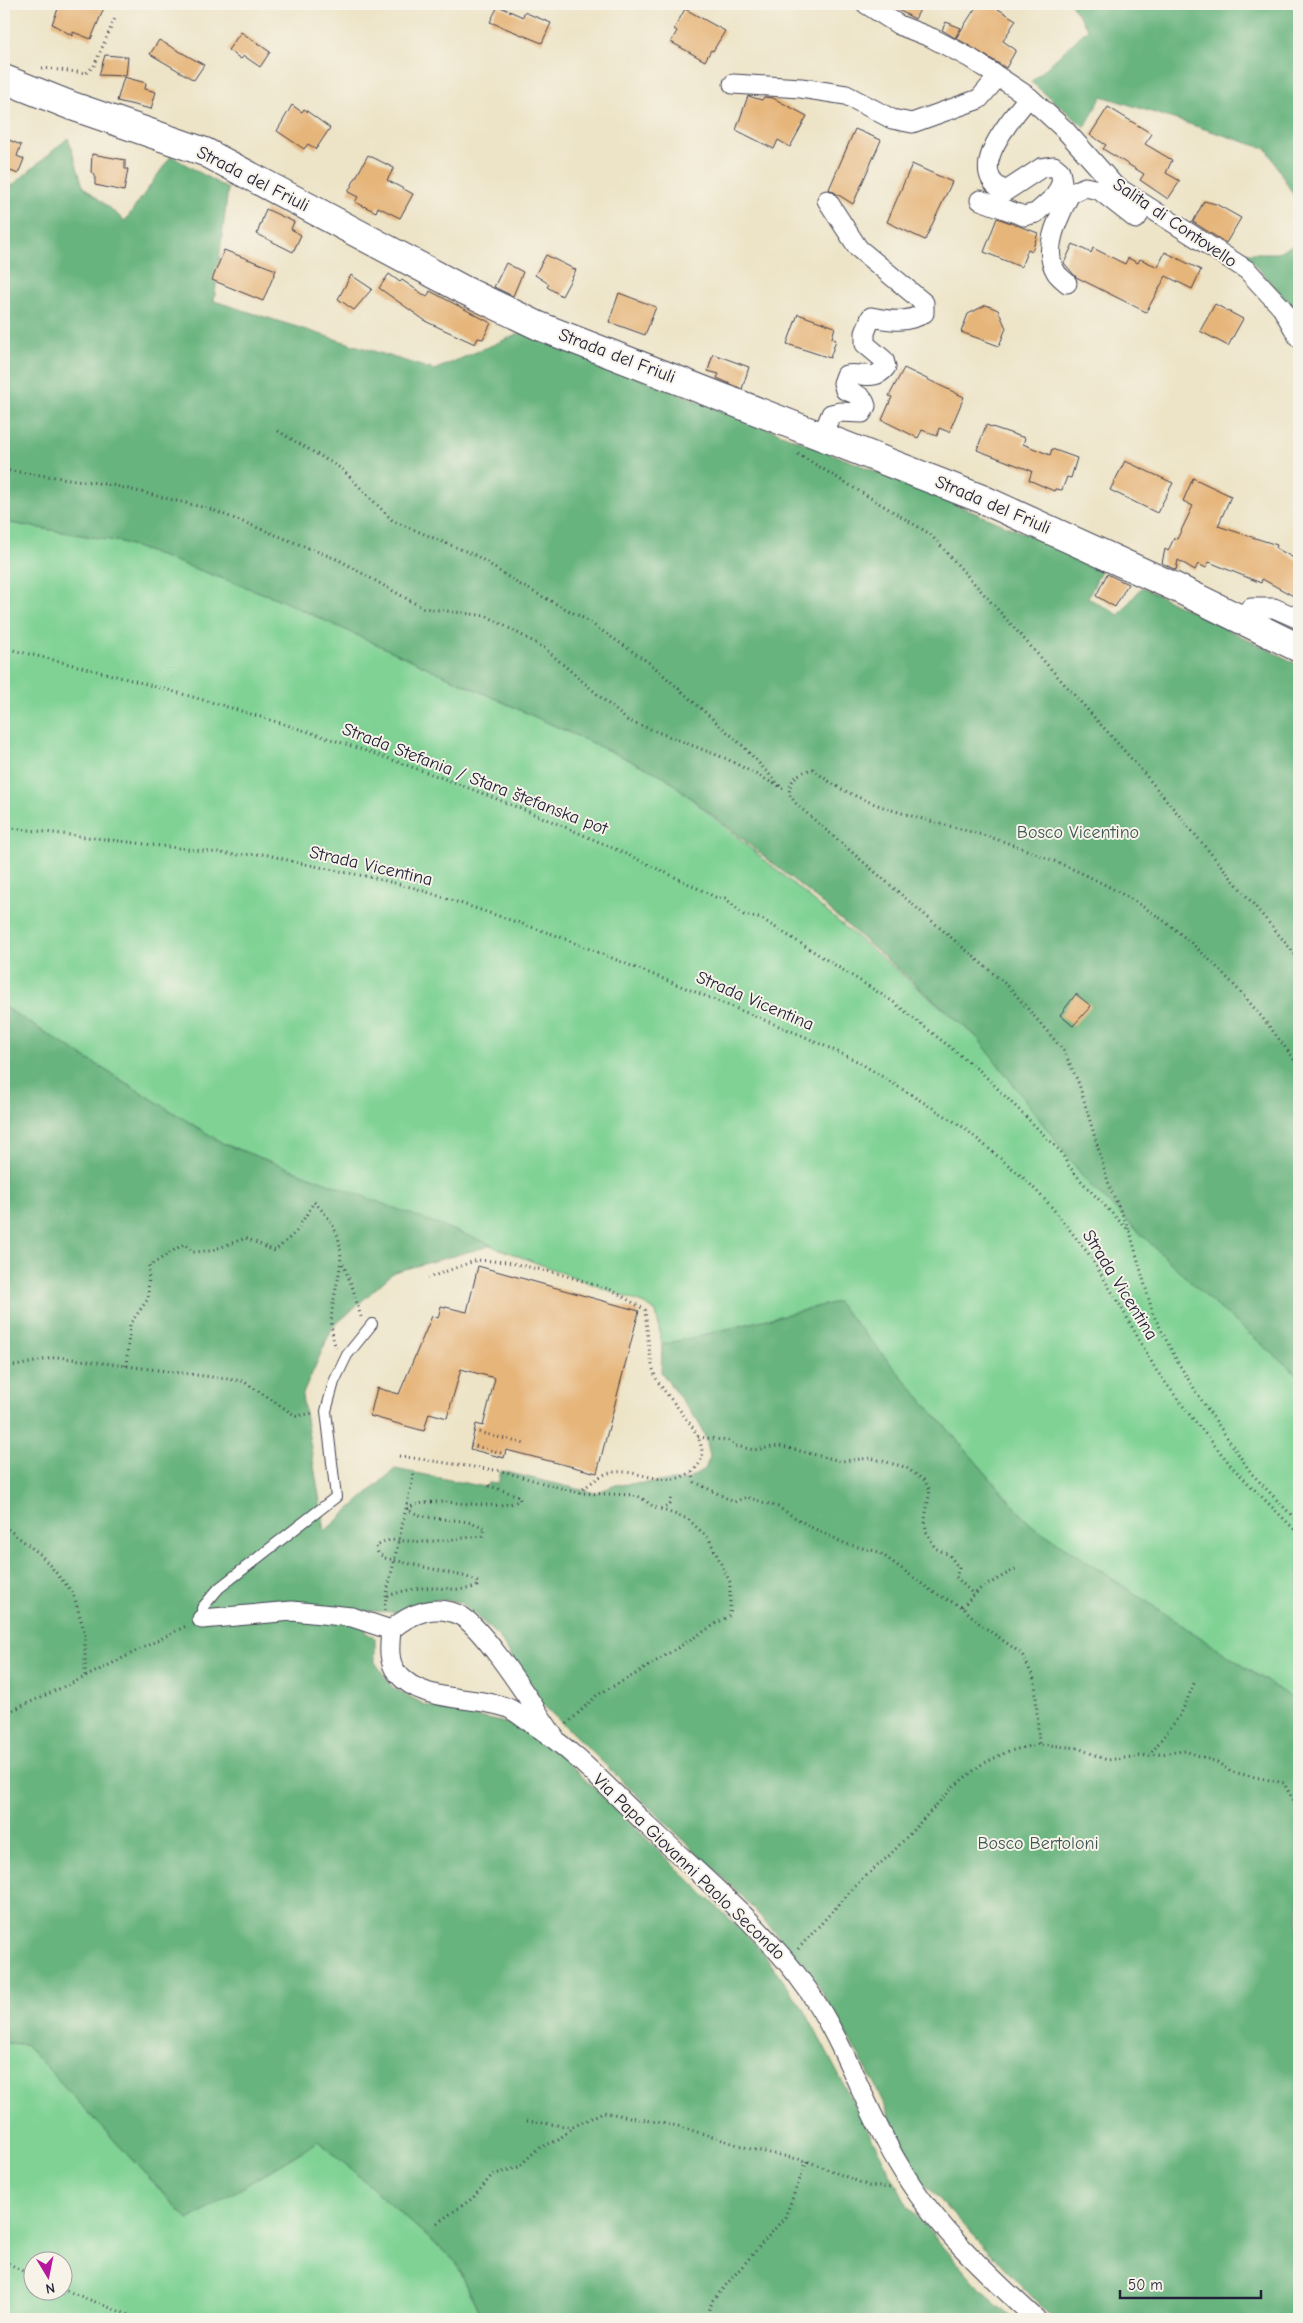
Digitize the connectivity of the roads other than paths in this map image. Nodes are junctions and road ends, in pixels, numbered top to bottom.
1 (866, 4) edge
2 (998, 77) junction
3 (4, 78) edge
4 (733, 84) dead end
5 (1030, 97) junction
6 (827, 200) dead end
7 (980, 200) dead end
8 (1145, 205) junction
9 (1067, 283) dead end
10 (1299, 338) edge
11 (822, 436) junction
12 (1238, 618) junction
13 (1299, 619) edge
14 (1299, 648) edge
15 (368, 1328) road end
16 (202, 1618) joint
17 (391, 1630) junction
18 (555, 1738) junction
19 (1036, 2319) edge

1 - 2 street, Salita di Contovello
2 - 4 street
2 - 5 street, Salita di Contovello
3 - 11 main road, Strada del Friuli
5 - 7 street
5 - 8 street, Salita di Contovello
6 - 11 street
8 - 9 street
8 - 10 street, Salita di Contovello
11 - 12 main road, Strada del Friuli
12 - 13 street
12 - 14 main road, Strada del Friuli
15 - 16 lane
16 - 17 street
17 - 18 street, Via Papa Giovanni Paolo Secondo
17 - 18 street, Via Papa Giovanni Paolo Secondo
18 - 19 street, Via Papa Giovanni Paolo Secondo

